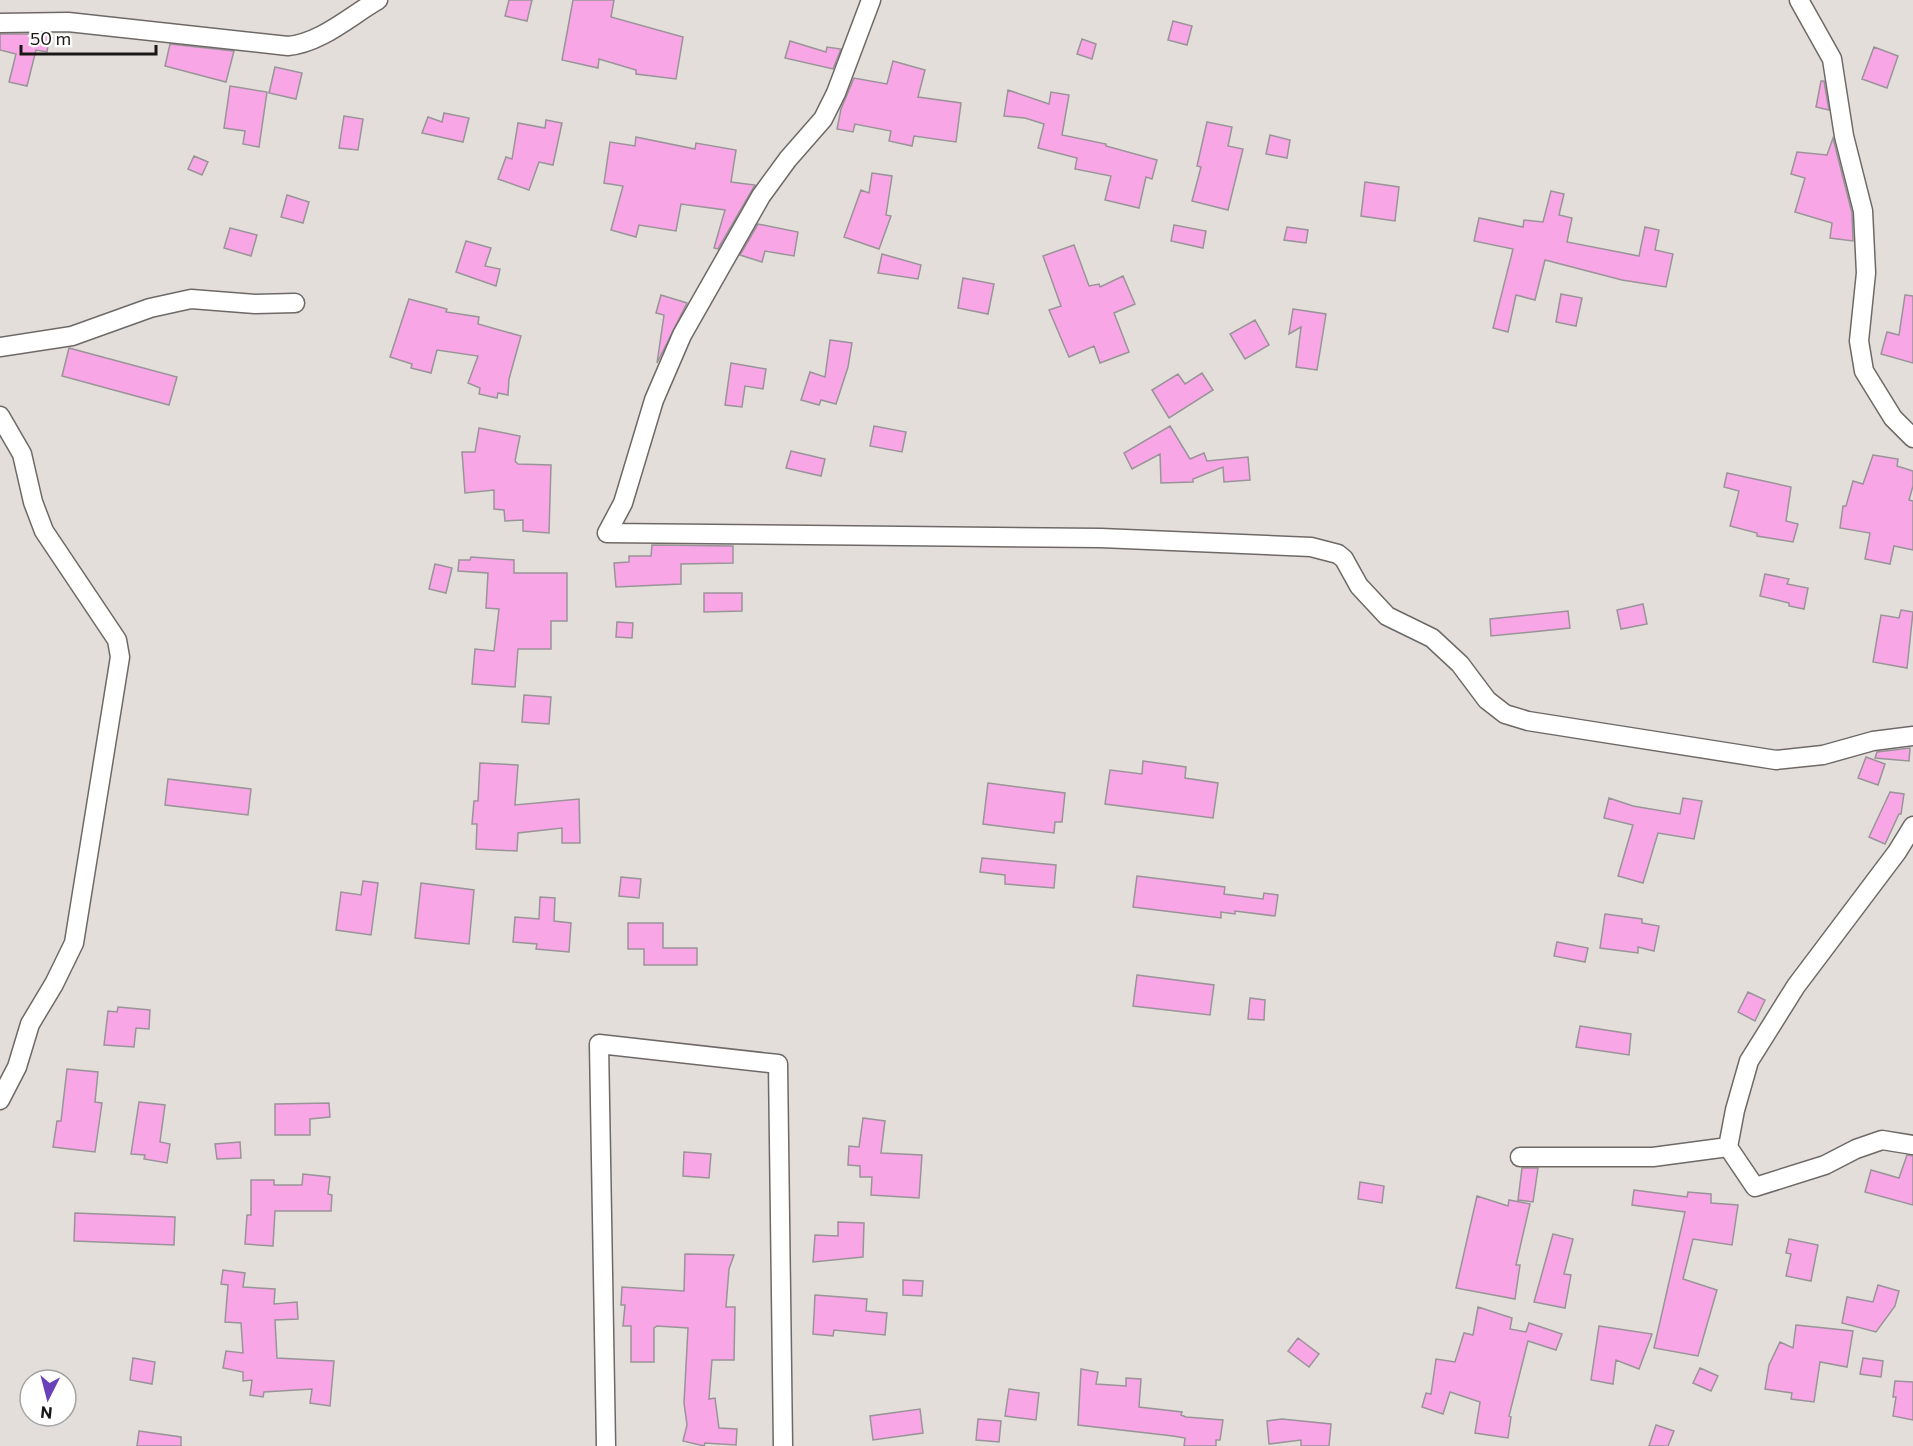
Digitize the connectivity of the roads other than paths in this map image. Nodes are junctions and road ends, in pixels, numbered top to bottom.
1 (378, 0) edge
2 (871, 0) edge
3 (1799, 0) edge
4 (0, 23) edge
5 (295, 303) dead end
6 (0, 347) edge
7 (0, 416) edge
8 (1913, 438) edge
9 (1913, 736) edge
10 (1913, 826) edge
11 (0, 1100) edge
12 (1913, 1145) edge
13 (1728, 1147) junction
14 (1520, 1157) dead end
15 (606, 1446) edge
16 (783, 1446) edge

1 - 4 street
2 - 9 street
3 - 8 street
5 - 6 street
7 - 11 street
10 - 13 street
12 - 13 street
13 - 14 street
15 - 16 street

